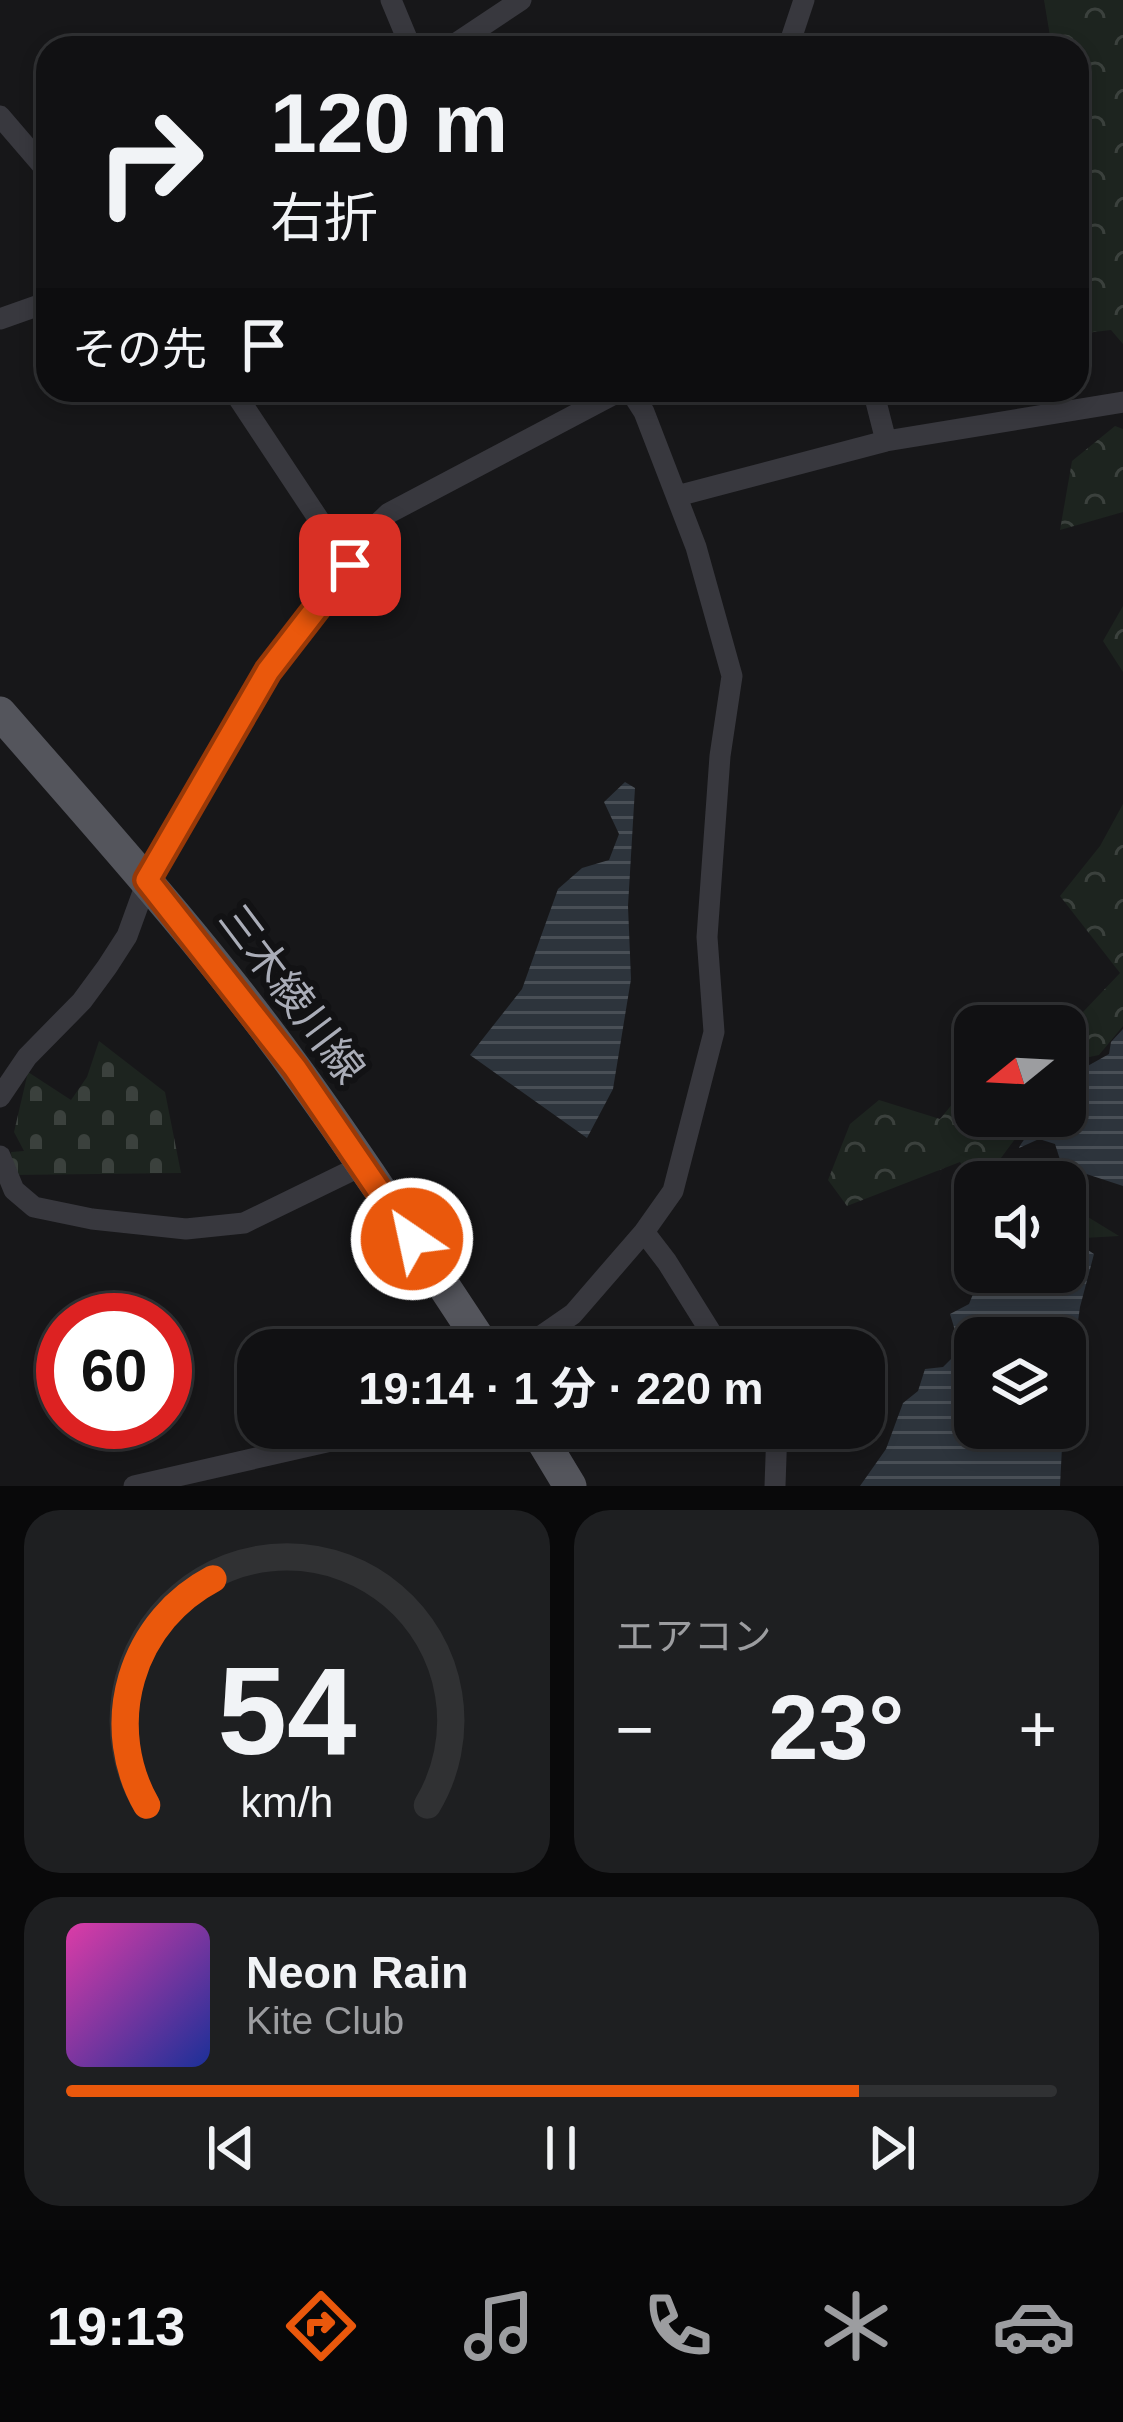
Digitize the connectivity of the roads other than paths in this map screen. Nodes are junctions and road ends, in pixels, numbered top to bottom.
1 (391, 0) edge
2 (521, 0) edge
3 (804, 0) edge
4 (406, 36) edge
5 (467, 36) edge
6 (792, 36) edge
7 (0, 116) edge
8 (36, 158) edge
9 (36, 306) edge
10 (0, 319) edge
11 (240, 402) edge
12 (603, 402) edge
13 (636, 402) edge
14 (876, 402) edge
15 (1123, 402) edge
16 (886, 441) junction
17 (677, 496) junction
18 (350, 565) junction
19 (0, 713) edge
20 (147, 880) junction
21 (0, 1097) edge
22 (0, 1156) edge
23 (363, 1165) junction
24 (644, 1232) junction
25 (472, 1329) edge
26 (551, 1329) edge
27 (709, 1329) edge
28 (296, 1449) edge
29 (548, 1449) edge
30 (776, 1449) edge
31 (134, 1486) edge
32 (570, 1486) edge
33 (775, 1486) edge

1 - 4 street
2 - 5 street
3 - 6 street
7 - 8 street
9 - 10 street
11 - 18 street
12 - 18 street
13 - 17 street
14 - 16 street
15 - 16 street
16 - 17 street
17 - 24 street
18 - 20 street
19 - 20 main road, 三木綾川線
20 - 21 street
20 - 23 main road, 三木綾川線
22 - 23 street
23 - 25 main road, 三木綾川線
24 - 26 street
24 - 27 street
28 - 31 street
29 - 32 main road
30 - 33 street

